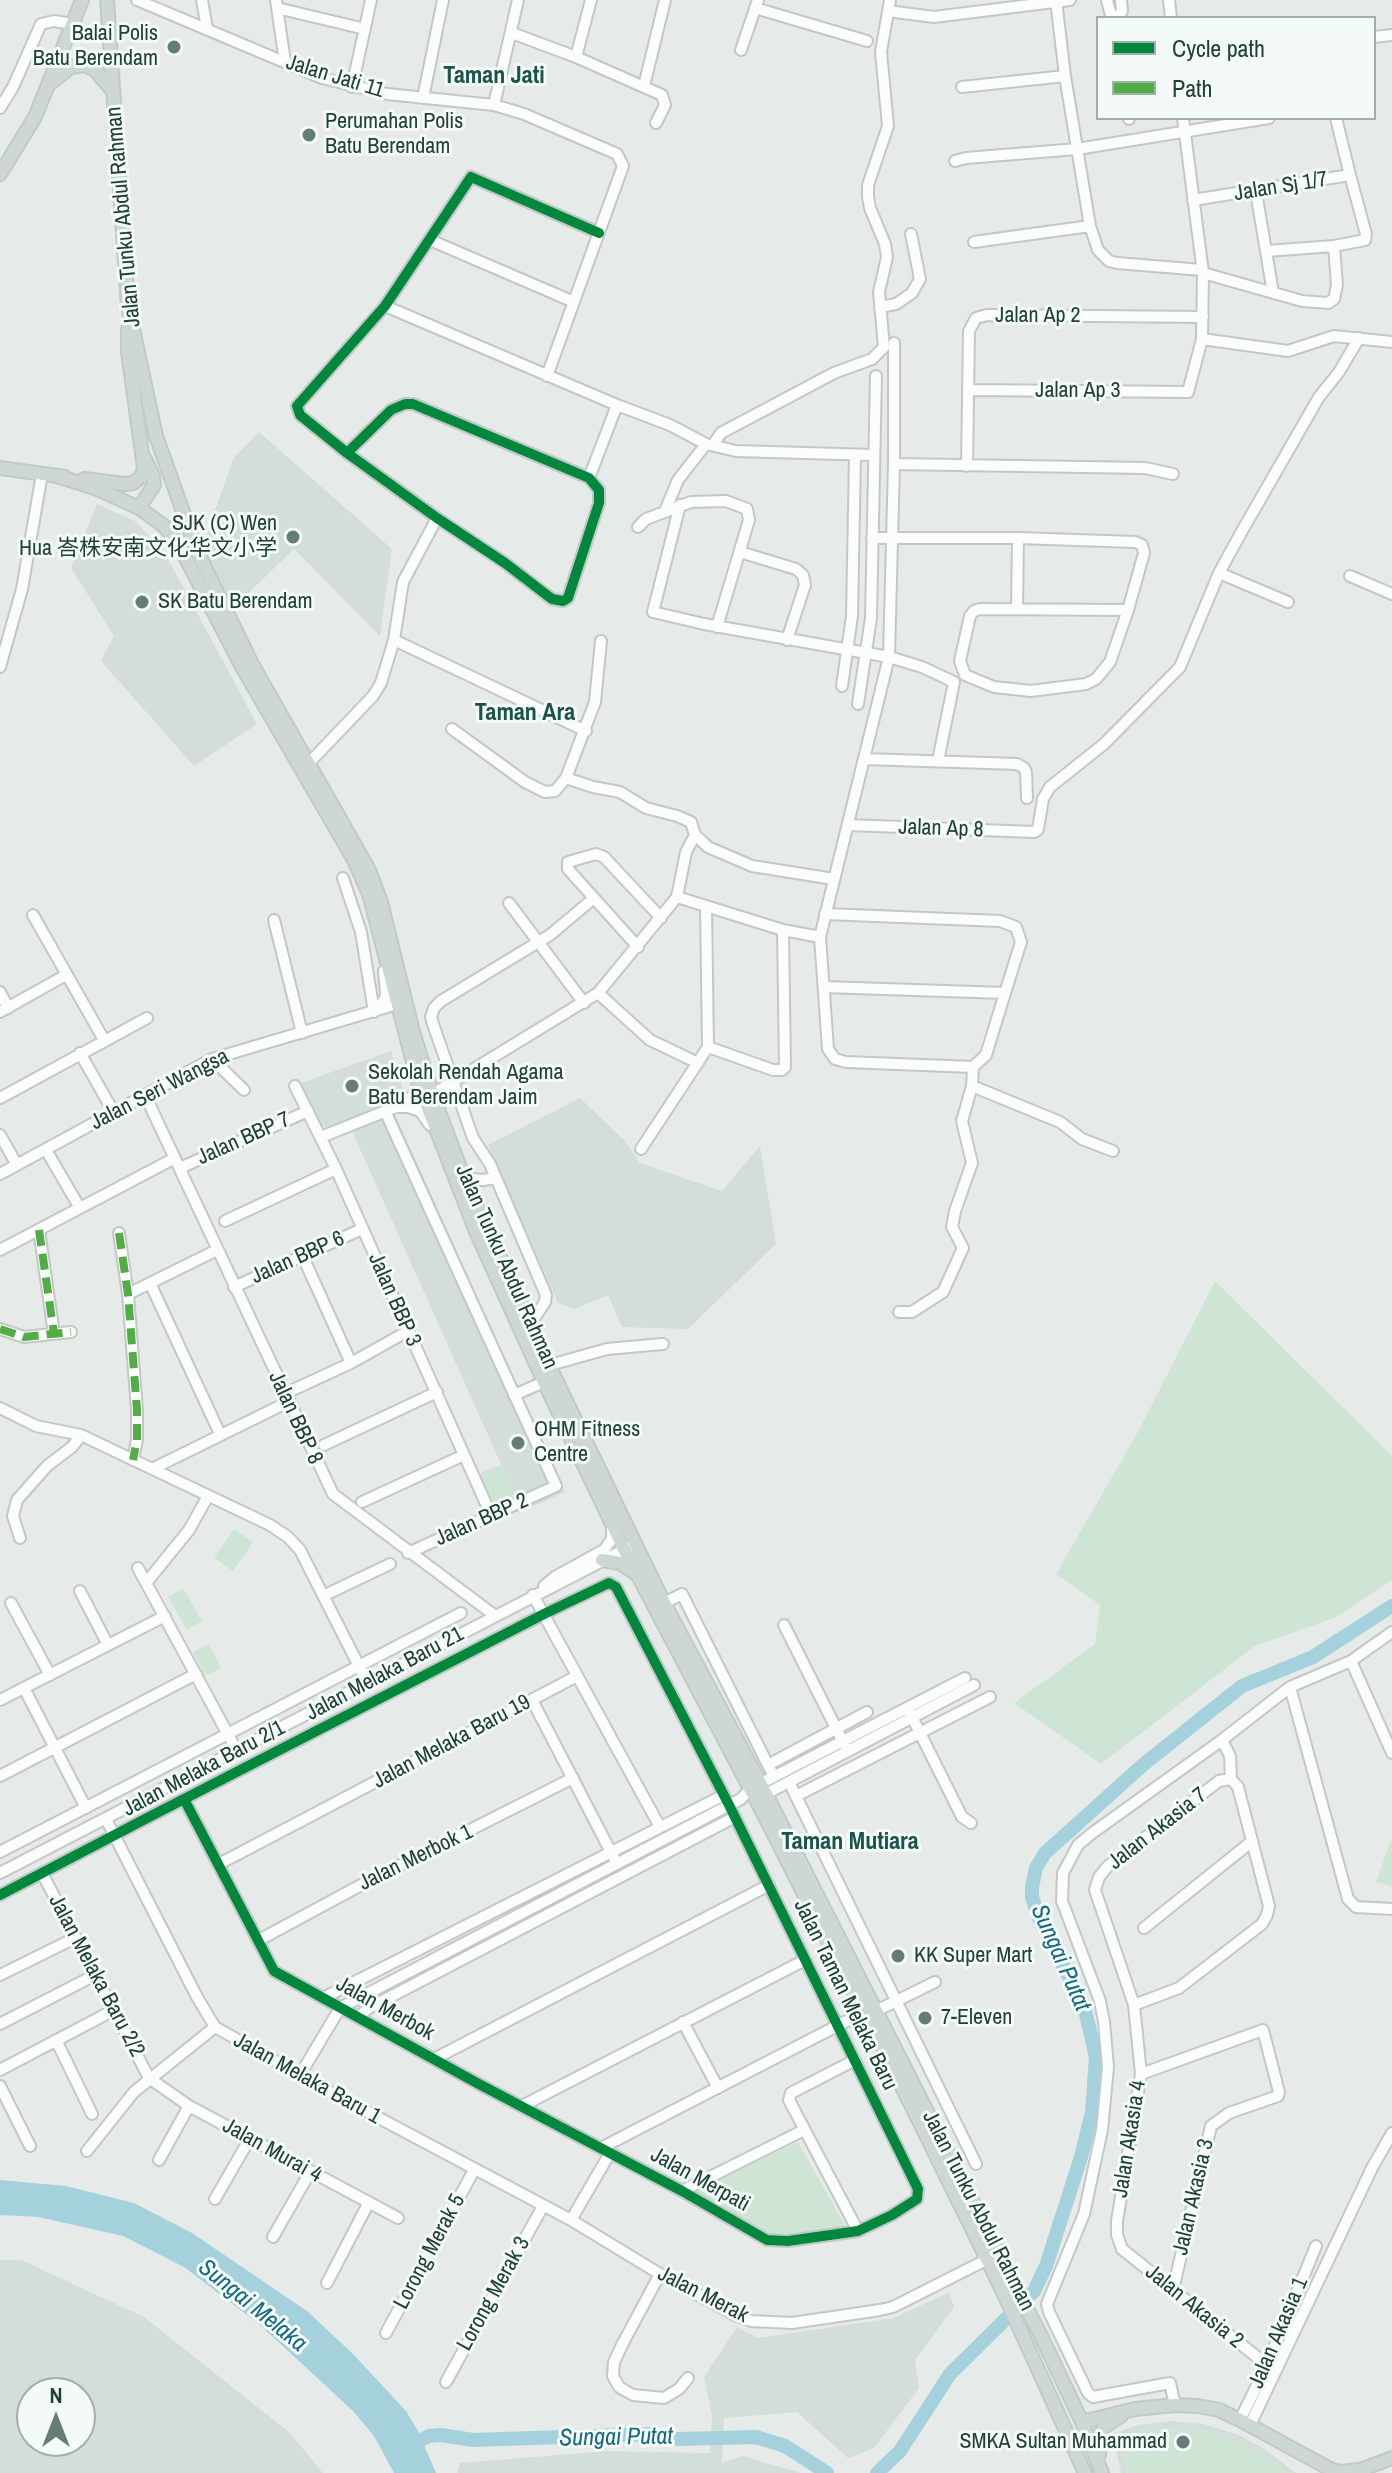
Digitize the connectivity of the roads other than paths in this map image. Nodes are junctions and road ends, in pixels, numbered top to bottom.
1 (82, 0) edge
2 (107, 0) edge
3 (137, 0) edge
4 (202, 0) edge
5 (371, 0) edge
6 (443, 0) edge
7 (518, 0) edge
8 (591, 0) edge
9 (665, 0) edge
10 (1070, 0) edge
11 (1056, 1) edge
12 (277, 4) edge
13 (756, 4) edge
14 (889, 6) edge
15 (73, 24) junction
16 (207, 29) junction
17 (365, 29) junction
18 (512, 33) junction
19 (867, 41) dead end
20 (741, 50) dead end
21 (576, 57) junction
22 (285, 62) junction
23 (1065, 76) junction
24 (50, 84) junction
25 (644, 86) junction
26 (352, 87) junction
27 (962, 87) dead end
28 (112, 90) junction
29 (423, 98) junction
30 (494, 105) junction
31 (0, 108) edge
32 (1183, 120) edge
33 (1257, 120) edge
34 (1336, 120) edge
35 (656, 123) dead end
36 (1185, 132) junction
37 (1077, 149) junction
38 (955, 161) dead end
39 (0, 174) edge
40 (1350, 175) junction
41 (1256, 192) junction
42 (1193, 200) junction
43 (1090, 226) junction
44 (599, 233) junction
45 (911, 234) dead end
46 (430, 240) junction
47 (974, 242) dead end
48 (1334, 246) junction
49 (1267, 251) junction
50 (1202, 271) junction
51 (1273, 293) junction
52 (574, 302) junction
53 (128, 306) junction
54 (385, 306) junction
55 (880, 307) junction
56 (1203, 317) junction
57 (1359, 338) junction
58 (1202, 339) junction
59 (1392, 342) edge
60 (894, 343) dead end
61 (547, 376) junction
62 (876, 376) dead end
63 (969, 390) junction
64 (617, 405) junction
65 (709, 444) junction
66 (347, 453) junction
67 (855, 455) junction
68 (874, 455) junction
69 (145, 459) junction
70 (894, 464) junction
71 (967, 466) junction
72 (0, 468) edge
73 (42, 474) junction
74 (1173, 474) dead end
75 (57, 476) junction
76 (589, 478) junction
77 (680, 505) junction
78 (139, 508) junction
79 (665, 511) junction
80 (437, 518) junction
81 (638, 527) dead end
82 (872, 538) junction
83 (893, 538) junction
84 (1018, 538) junction
85 (740, 552) junction
86 (1219, 573) junction
87 (1350, 576) dead end
88 (1392, 594) edge
89 (1288, 602) dead end
90 (1017, 609) junction
91 (1128, 610) junction
92 (717, 627) junction
93 (394, 640) junction
94 (787, 640) junction
95 (601, 641) dead end
96 (849, 649) junction
97 (867, 653) junction
98 (889, 657) junction
99 (0, 667) edge
100 (842, 686) dead end
101 (858, 704) dead end
102 (452, 729) dead end
103 (586, 731) junction
104 (864, 759) junction
105 (938, 761) junction
106 (308, 764) junction
107 (566, 778) junction
108 (1027, 798) dead end
109 (848, 825) junction
110 (695, 835) junction
111 (343, 878) dead end
112 (834, 879) junction
113 (677, 897) junction
114 (594, 898) junction
115 (509, 903) dead end
116 (706, 906) junction
117 (374, 913) junction
118 (825, 914) junction
119 (33, 915) dead end
120 (357, 917) junction
121 (661, 918) junction
122 (274, 920) dead end
123 (783, 930) junction
124 (820, 937) junction
125 (538, 943) junction
126 (382, 947) junction
127 (638, 947) junction
128 (66, 975) junction
129 (824, 987) junction
130 (0, 992) edge
131 (598, 993) junction
132 (1005, 993) junction
133 (401, 1003) junction
134 (584, 1003) junction
135 (4, 1010) edge
136 (374, 1012) junction
137 (147, 1018) dead end
138 (302, 1033) junction
139 (104, 1040) junction
140 (708, 1047) junction
141 (80, 1053) junction
142 (212, 1059) junction
143 (698, 1063) junction
144 (973, 1067) junction
145 (454, 1082) junction
146 (419, 1085) junction
147 (295, 1086) dead end
148 (972, 1086) junction
149 (244, 1090) dead end
150 (432, 1093) junction
151 (145, 1095) junction
152 (0, 1098) edge
153 (391, 1109) junction
154 (428, 1110) junction
155 (113, 1111) junction
156 (308, 1111) junction
157 (0, 1135) edge
158 (321, 1137) junction
159 (438, 1140) junction
160 (641, 1149) dead end
161 (46, 1150) junction
162 (1113, 1151) dead end
163 (178, 1163) junction
164 (17, 1165) junction
165 (336, 1169) junction
166 (0, 1174) edge
167 (464, 1178) junction
168 (496, 1178) junction
169 (80, 1208) junction
170 (225, 1221) dead end
171 (362, 1229) junction
172 (39, 1230) junction
173 (119, 1233) dead end
174 (0, 1250) edge
175 (217, 1250) junction
176 (303, 1257) junction
177 (150, 1283) junction
178 (234, 1287) junction
179 (128, 1294) junction
180 (899, 1312) dead end
181 (531, 1323) junction
182 (0, 1329) edge
183 (408, 1331) junction
184 (71, 1332) dead end
185 (54, 1334) junction
186 (663, 1344) dead end
187 (351, 1363) junction
188 (550, 1365) junction
189 (544, 1382) junction
190 (437, 1392) junction
191 (514, 1395) junction
192 (286, 1398) junction
193 (0, 1408) edge
194 (220, 1434) junction
195 (81, 1435) junction
196 (324, 1445) dead end
197 (464, 1455) junction
198 (133, 1460) junction
199 (152, 1469) junction
200 (208, 1496) junction
201 (362, 1502) dead end
202 (491, 1515) junction
203 (612, 1523) junction
204 (20, 1538) dead end
205 (636, 1543) junction
206 (624, 1549) junction
207 (408, 1553) junction
208 (602, 1560) junction
209 (390, 1564) dead end
210 (138, 1568) dead end
211 (640, 1578) junction
212 (146, 1583) junction
213 (80, 1591) dead end
214 (533, 1595) junction
215 (323, 1596) junction
216 (11, 1603) dead end
217 (664, 1603) junction
218 (461, 1613) dead end
219 (544, 1614) junction
220 (494, 1615) junction
221 (165, 1616) junction
222 (784, 1625) dead end
223 (1392, 1632) edge
224 (108, 1645) junction
225 (1351, 1661) junction
226 (358, 1665) junction
227 (196, 1674) junction
228 (50, 1675) junction
229 (577, 1676) junction
230 (367, 1682) junction
231 (970, 1682) dead end
232 (1290, 1687) junction
233 (24, 1688) junction
234 (990, 1697) dead end
235 (0, 1700) edge
236 (532, 1700) junction
237 (867, 1712) dead end
238 (910, 1713) junction
239 (836, 1729) junction
240 (920, 1732) junction
241 (229, 1735) junction
242 (1222, 1740) junction
243 (845, 1746) junction
244 (54, 1747) junction
245 (237, 1751) junction
246 (1392, 1753) edge
247 (768, 1765) junction
248 (0, 1776) edge
249 (774, 1777) junction
250 (573, 1778) junction
251 (1231, 1779) junction
252 (789, 1782) junction
253 (754, 1793) junction
254 (796, 1796) junction
255 (184, 1799) junction
256 (727, 1800) junction
257 (86, 1808) junction
258 (735, 1817) junction
259 (106, 1819) junction
260 (971, 1823) dead end
261 (660, 1827) junction
262 (113, 1835) junction
263 (1251, 1842) junction
264 (0, 1852) edge
265 (611, 1852) junction
266 (617, 1863) junction
267 (219, 1864) junction
268 (0, 1873) edge
269 (42, 1873) junction
270 (769, 1885) junction
271 (567, 1889) junction
272 (1095, 1890) joint
273 (0, 1895) edge
274 (574, 1901) junction
275 (1392, 1909) edge
276 (497, 1910) junction
277 (503, 1922) junction
278 (1144, 1928) dead end
279 (509, 1935) junction
280 (75, 1938) junction
281 (259, 1940) junction
282 (805, 1960) junction
283 (0, 1975) edge
284 (95, 1975) junction
285 (935, 1982) dead end
286 (323, 1998) junction
287 (898, 2000) junction
288 (1134, 2005) junction
289 (340, 2008) junction
290 (114, 2010) junction
291 (870, 2012) junction
292 (359, 2017) junction
293 (683, 2022) junction
294 (0, 2024) edge
295 (838, 2025) junction
296 (215, 2027) junction
297 (56, 2040) junction
298 (434, 2059) junction
299 (855, 2060) junction
300 (0, 2070) edge
301 (1141, 2074) junction
302 (300, 2075) junction
303 (149, 2078) junction
304 (477, 2083) joint
305 (0, 2086) edge
306 (718, 2088) junction
307 (189, 2106) junction
308 (522, 2106) junction
309 (0, 2113) edge
310 (92, 2114) dead end
311 (14, 2115) junction
312 (804, 2130) junction
313 (1392, 2133) edge
314 (249, 2140) junction
315 (30, 2146) dead end
316 (438, 2150) joint
317 (606, 2150) junction
318 (87, 2151) dead end
319 (159, 2160) dead end
320 (976, 2164) dead end
321 (474, 2170) junction
322 (310, 2172) junction
323 (682, 2191) junction
324 (215, 2199) dead end
325 (915, 2203) joint
326 (368, 2204) junction
327 (543, 2206) junction
328 (398, 2218) dead end
329 (571, 2220) junction
330 (858, 2231) junction
331 (273, 2237) dead end
332 (1316, 2246) dead end
333 (1122, 2249) joint
334 (986, 2260) junction
335 (660, 2274) junction
336 (327, 2283) dead end
337 (1009, 2289) junction
338 (1173, 2290) junction
339 (1058, 2331) junction
340 (386, 2333) dead end
341 (1041, 2336) junction
342 (1027, 2344) junction
343 (1267, 2365) junction
344 (688, 2378) dead end
345 (446, 2382) dead end
346 (1073, 2404) junction
347 (1175, 2405) junction
348 (1135, 2409) junction
349 (1082, 2422) junction
350 (1245, 2422) junction
351 (1392, 2458) edge
352 (1085, 2473) edge
353 (1092, 2473) edge
354 (1102, 2473) edge

1 - 15 main road
2 - 28 main road, Jalan Tunku Abdul Rahman
3 - 16 street, Jalan Jati 11
4 - 16 street
5 - 17 street
6 - 29 street
7 - 18 street
8 - 21 street
9 - 25 street
10 - 11 street
11 - 14 street
11 - 23 street
12 - 17 street
12 - 22 street
13 - 19 street
13 - 20 street
14 - 55 street
15 - 24 main road
15 - 31 street
16 - 22 street, Jalan Jati 11
17 - 26 street
18 - 21 street
18 - 30 street
21 - 25 street
22 - 26 street, Jalan Jati 11
23 - 27 street
23 - 37 street
24 - 28 main road
24 - 39 main road
25 - 35 street
26 - 29 street, Jalan Jati 11
28 - 53 main road, Jalan Tunku Abdul Rahman
29 - 30 street, Jalan Jati 11
30 - 44 street, Jalan Jati 11
32 - 36 street
33 - 36 street
34 - 40 street
36 - 37 street
36 - 42 street
37 - 38 street
37 - 43 street
40 - 41 street, Jalan Sj 1/7
40 - 48 street, Jalan Sj 1/7
41 - 42 street, Jalan Sj 1/7
41 - 49 street
42 - 50 street
43 - 47 street
43 - 50 street
44 - 46 street
44 - 52 street
45 - 55 street
46 - 52 street
46 - 54 street
48 - 49 street
48 - 51 street
49 - 51 street
50 - 51 street
50 - 56 street
52 - 61 street
53 - 69 main road
53 - 106 main road, Jalan Tunku Abdul Rahman
54 - 61 street
54 - 66 street
55 - 65 street
56 - 58 street
56 - 63 street, Jalan Ap 2
57 - 58 street
57 - 59 street
57 - 86 street
58 - 63 street, Jalan Ap 3
60 - 70 street
61 - 64 street
62 - 68 street
63 - 71 street, Jalan Ap 2
64 - 65 street
64 - 76 street
65 - 67 street
65 - 79 street
66 - 76 street
66 - 80 street
67 - 68 street
67 - 96 street
68 - 82 street
69 - 75 main road
69 - 78 main road
70 - 71 street
70 - 83 street
71 - 74 street
72 - 73 main road
73 - 75 main road
73 - 99 street
75 - 78 main road, Jalan Tunku Abdul Rahman
76 - 80 street
77 - 79 street
77 - 85 street
77 - 92 street
78 - 117 main road, Jalan Tunku Abdul Rahman
79 - 81 street
80 - 93 street
82 - 83 street
82 - 97 street
83 - 84 street
83 - 98 street
84 - 90 street
84 - 91 street
85 - 92 street
85 - 94 street
86 - 89 street
86 - 109 street, Jalan Ap 8
87 - 88 street
90 - 91 street
90 - 91 street
92 - 94 street
93 - 103 street
93 - 106 street
94 - 96 street
95 - 103 street
96 - 97 street
96 - 100 street
97 - 98 street
97 - 101 street
98 - 104 street
98 - 105 street
102 - 107 street
103 - 107 street
104 - 105 street
104 - 109 street
105 - 108 street
106 - 133 main road, Jalan Tunku Abdul Rahman
107 - 110 street
109 - 112 street
110 - 112 street
110 - 113 street
111 - 120 street
112 - 118 street
113 - 116 street
113 - 121 street
114 - 121 street
114 - 125 street
114 - 127 street
115 - 125 street
116 - 123 street
116 - 140 street
117 - 120 street
117 - 126 main road, Jalan Tunku Abdul Rahman
118 - 124 street
118 - 132 street
119 - 128 street
120 - 136 street
121 - 127 street
122 - 138 street
123 - 124 street
123 - 140 street
124 - 129 street
125 - 134 street
125 - 145 street
126 - 133 main road, Jalan Tunku Abdul Rahman
126 - 136 street
127 - 131 street
128 - 135 street
128 - 139 street
129 - 132 street
129 - 144 street
130 - 135 street
131 - 134 street
131 - 143 street
132 - 144 street
133 - 136 street, Jalan Seri Wangsa
133 - 146 main road, Jalan Tunku Abdul Rahman
133 - 150 main road, Jalan Tunku Abdul Rahman
134 - 145 street
136 - 138 street, Jalan Seri Wangsa
137 - 139 street
138 - 142 street, Jalan Seri Wangsa
139 - 141 street
140 - 143 street
141 - 152 street
141 - 155 street
142 - 149 street
142 - 151 street, Jalan Seri Wangsa
143 - 160 street
144 - 148 street
145 - 150 street
145 - 168 street
146 - 153 street
146 - 154 main road, Jalan Tunku Abdul Rahman
147 - 156 street, Jalan BBP 3
148 - 162 street
148 - 180 street
150 - 154 street
150 - 167 main road, Jalan Tunku Abdul Rahman
151 - 155 street, Jalan Seri Wangsa
151 - 163 street, Jalan BBP 8
153 - 158 street
153 - 159 street
153 - 191 street
154 - 159 main road, Jalan Tunku Abdul Rahman
155 - 161 street, Jalan Seri Wangsa
156 - 158 street, Jalan BBP 3
156 - 163 street, Jalan BBP 7
157 - 164 street
158 - 165 street, Jalan BBP 3
159 - 189 main road, Jalan Tunku Abdul Rahman
161 - 164 street, Jalan Seri Wangsa
161 - 169 street
163 - 169 street, Jalan BBP 7
163 - 175 street, Jalan BBP 8
164 - 166 street, Jalan Seri Wangsa
165 - 170 street
165 - 171 street, Jalan BBP 3
167 - 168 street
167 - 181 main road, Jalan Tunku Abdul Rahman
168 - 181 street
169 - 172 street, Jalan BBP 7
171 - 176 street, Jalan BBP 6
171 - 183 street, Jalan BBP 3
172 - 174 street, Jalan BBP 7
172 - 185 street
173 - 179 street
175 - 177 street
175 - 178 street, Jalan BBP 8
176 - 178 street, Jalan BBP 6
176 - 187 street
177 - 179 street
177 - 194 street
178 - 192 street, Jalan BBP 8
179 - 198 street
181 - 188 main road, Jalan Tunku Abdul Rahman
182 - 185 street
183 - 187 street
183 - 190 street, Jalan BBP 3
184 - 185 street
186 - 188 street
187 - 192 street
188 - 205 main road, Jalan Tunku Abdul Rahman
189 - 191 street
189 - 203 main road, Jalan Tunku Abdul Rahman
190 - 196 street
190 - 197 street, Jalan BBP 3
191 - 202 street, Jalan BBP 2
192 - 194 street
192 - 207 street, Jalan BBP 8
193 - 195 street
194 - 199 street
195 - 198 street
195 - 204 street
197 - 201 street
197 - 202 street, Jalan BBP 3
198 - 199 street
199 - 200 street
200 - 212 street
200 - 215 street
202 - 207 street, Jalan BBP 2
203 - 206 main road, Jalan Tunku Abdul Rahman
203 - 214 street
205 - 206 street
205 - 217 main road, Jalan Tunku Abdul Rahman
206 - 208 street
206 - 211 main road, Jalan Tunku Abdul Rahman
207 - 220 street, Jalan BBP 8
208 - 211 main road
208 - 214 street
209 - 215 street
210 - 212 street
211 - 253 main road, Jalan Tunku Abdul Rahman
212 - 221 street
213 - 224 street
214 - 219 street
214 - 220 street, Jalan Melaka Baru 2/1
215 - 226 street
216 - 228 street
217 - 247 street
217 - 253 main road, Jalan Tunku Abdul Rahman
218 - 226 street
219 - 229 street
219 - 255 street, Jalan Melaka Baru 21
219 - 256 street, Jalan Melaka Baru 21
220 - 230 street, Jalan Melaka Baru 2/1
221 - 224 street
221 - 227 street
222 - 239 street
223 - 225 street
224 - 228 street
225 - 232 street
225 - 246 street
226 - 230 street
226 - 241 street
227 - 241 street
227 - 244 street
228 - 233 street
229 - 236 street, Jalan Melaka Baru 19
229 - 261 street
230 - 245 street, Jalan Melaka Baru 2/1
231 - 238 street
232 - 242 street
232 - 275 street
233 - 235 street
233 - 244 street
234 - 240 street
236 - 250 street
236 - 267 street, Jalan Melaka Baru 19
237 - 239 street
238 - 240 street
238 - 243 street
239 - 243 street
239 - 247 street
240 - 254 street
240 - 260 street
241 - 245 street
241 - 257 street
242 - 251 street
242 - 339 street
243 - 249 street
243 - 252 street
244 - 248 street
244 - 257 street
245 - 259 street, Jalan Melaka Baru 2/1
247 - 249 street
249 - 253 street
250 - 265 street
250 - 281 street, Jalan Merbok 1
251 - 263 street
251 - 272 street, Jalan Akasia 7
252 - 253 street
252 - 254 street
253 - 256 street
253 - 291 main road, Jalan Tunku Abdul Rahman
254 - 287 street
255 - 262 street, Jalan Melaka Baru 2/1
255 - 267 street
256 - 258 street, Jalan Taman Melaka Baru
256 - 261 street
256 - 266 street
257 - 264 street
258 - 270 street, Jalan Taman Melaka Baru
258 - 274 street
259 - 262 street, Jalan Melaka Baru 1
259 - 268 street, Jalan Melaka Baru 2/1
261 - 265 street
262 - 269 street, Jalan Melaka Baru 2/1
262 - 296 street, Jalan Melaka Baru 1
263 - 278 street
263 - 288 street
265 - 266 street
265 - 276 street
266 - 271 street
267 - 281 street
269 - 273 street, Jalan Melaka Baru 2/1
269 - 280 street, Jalan Melaka Baru 2/2
270 - 282 street, Jalan Taman Melaka Baru
270 - 298 street
271 - 274 street
271 - 277 street
272 - 288 street, Jalan Akasia 4
274 - 279 street
276 - 277 street
276 - 286 street
277 - 279 street
277 - 289 street
279 - 292 street
280 - 283 street
280 - 284 street, Jalan Melaka Baru 2/2
281 - 286 street, Jalan Merbok
282 - 293 street
282 - 295 street, Jalan Taman Melaka Baru
284 - 290 street, Jalan Melaka Baru 2/2
284 - 294 street
285 - 287 street
286 - 289 street, Jalan Merbok
287 - 291 street
287 - 320 street
288 - 301 street, Jalan Akasia 4
289 - 292 street, Jalan Merbok
289 - 302 street
290 - 297 street
290 - 303 street, Jalan Melaka Baru 2/2
291 - 295 street
291 - 334 main road, Jalan Tunku Abdul Rahman
291 - 337 main road, Jalan Tunku Abdul Rahman
292 - 298 street, Jalan Merbok
293 - 306 street
293 - 308 street
295 - 299 street, Jalan Taman Melaka Baru
295 - 306 street
296 - 302 street, Jalan Melaka Baru 1
296 - 303 street
297 - 300 street
297 - 310 street
298 - 304 street, Jalan Merbok
299 - 312 street
299 - 325 street, Jalan Taman Melaka Baru
301 - 333 street, Jalan Akasia 4
301 - 338 street, Jalan Akasia 3
302 - 316 street, Jalan Melaka Baru 1
303 - 307 street, Jalan Murai 4
303 - 318 street
304 - 308 street, Jalan Merpati
305 - 311 street
306 - 317 street
307 - 314 street, Jalan Murai 4
307 - 319 street
308 - 317 street, Jalan Merpati
309 - 311 street
311 - 315 street
312 - 323 street
312 - 330 street
313 - 350 street
314 - 322 street, Jalan Murai 4
314 - 324 street
316 - 321 street, Jalan Merak
317 - 323 street, Jalan Merpati
317 - 329 street
321 - 327 street, Jalan Merak
321 - 340 street, Lorong Merak 5
322 - 326 street, Jalan Murai 4
322 - 331 street
323 - 330 street, Jalan Merpati
325 - 330 street, Jalan Merpati
326 - 328 street, Jalan Murai 4
326 - 336 street
327 - 329 street, Jalan Merak
327 - 345 street, Lorong Merak 3
329 - 335 street, Jalan Merak
332 - 343 street, Jalan Akasia 1
333 - 338 street, Jalan Akasia 2
334 - 335 street, Jalan Merak
334 - 337 main road, Jalan Tunku Abdul Rahman
335 - 344 street
337 - 341 main road, Jalan Tunku Abdul Rahman
337 - 342 main road, Jalan Tunku Abdul Rahman
338 - 343 street, Jalan Akasia 2
339 - 341 street
339 - 347 street
341 - 346 main road, Jalan Tunku Abdul Rahman
342 - 349 main road
342 - 352 main road, Jalan Tunku Abdul Rahman
343 - 350 street, Jalan Akasia 1
346 - 348 main road
346 - 349 main road, Jalan Tunku Abdul Rahman
347 - 348 main road
347 - 350 main road
348 - 349 main road
348 - 354 main road
349 - 353 main road
349 - 354 main road, Jalan Tunku Abdul Rahman
350 - 351 main road

